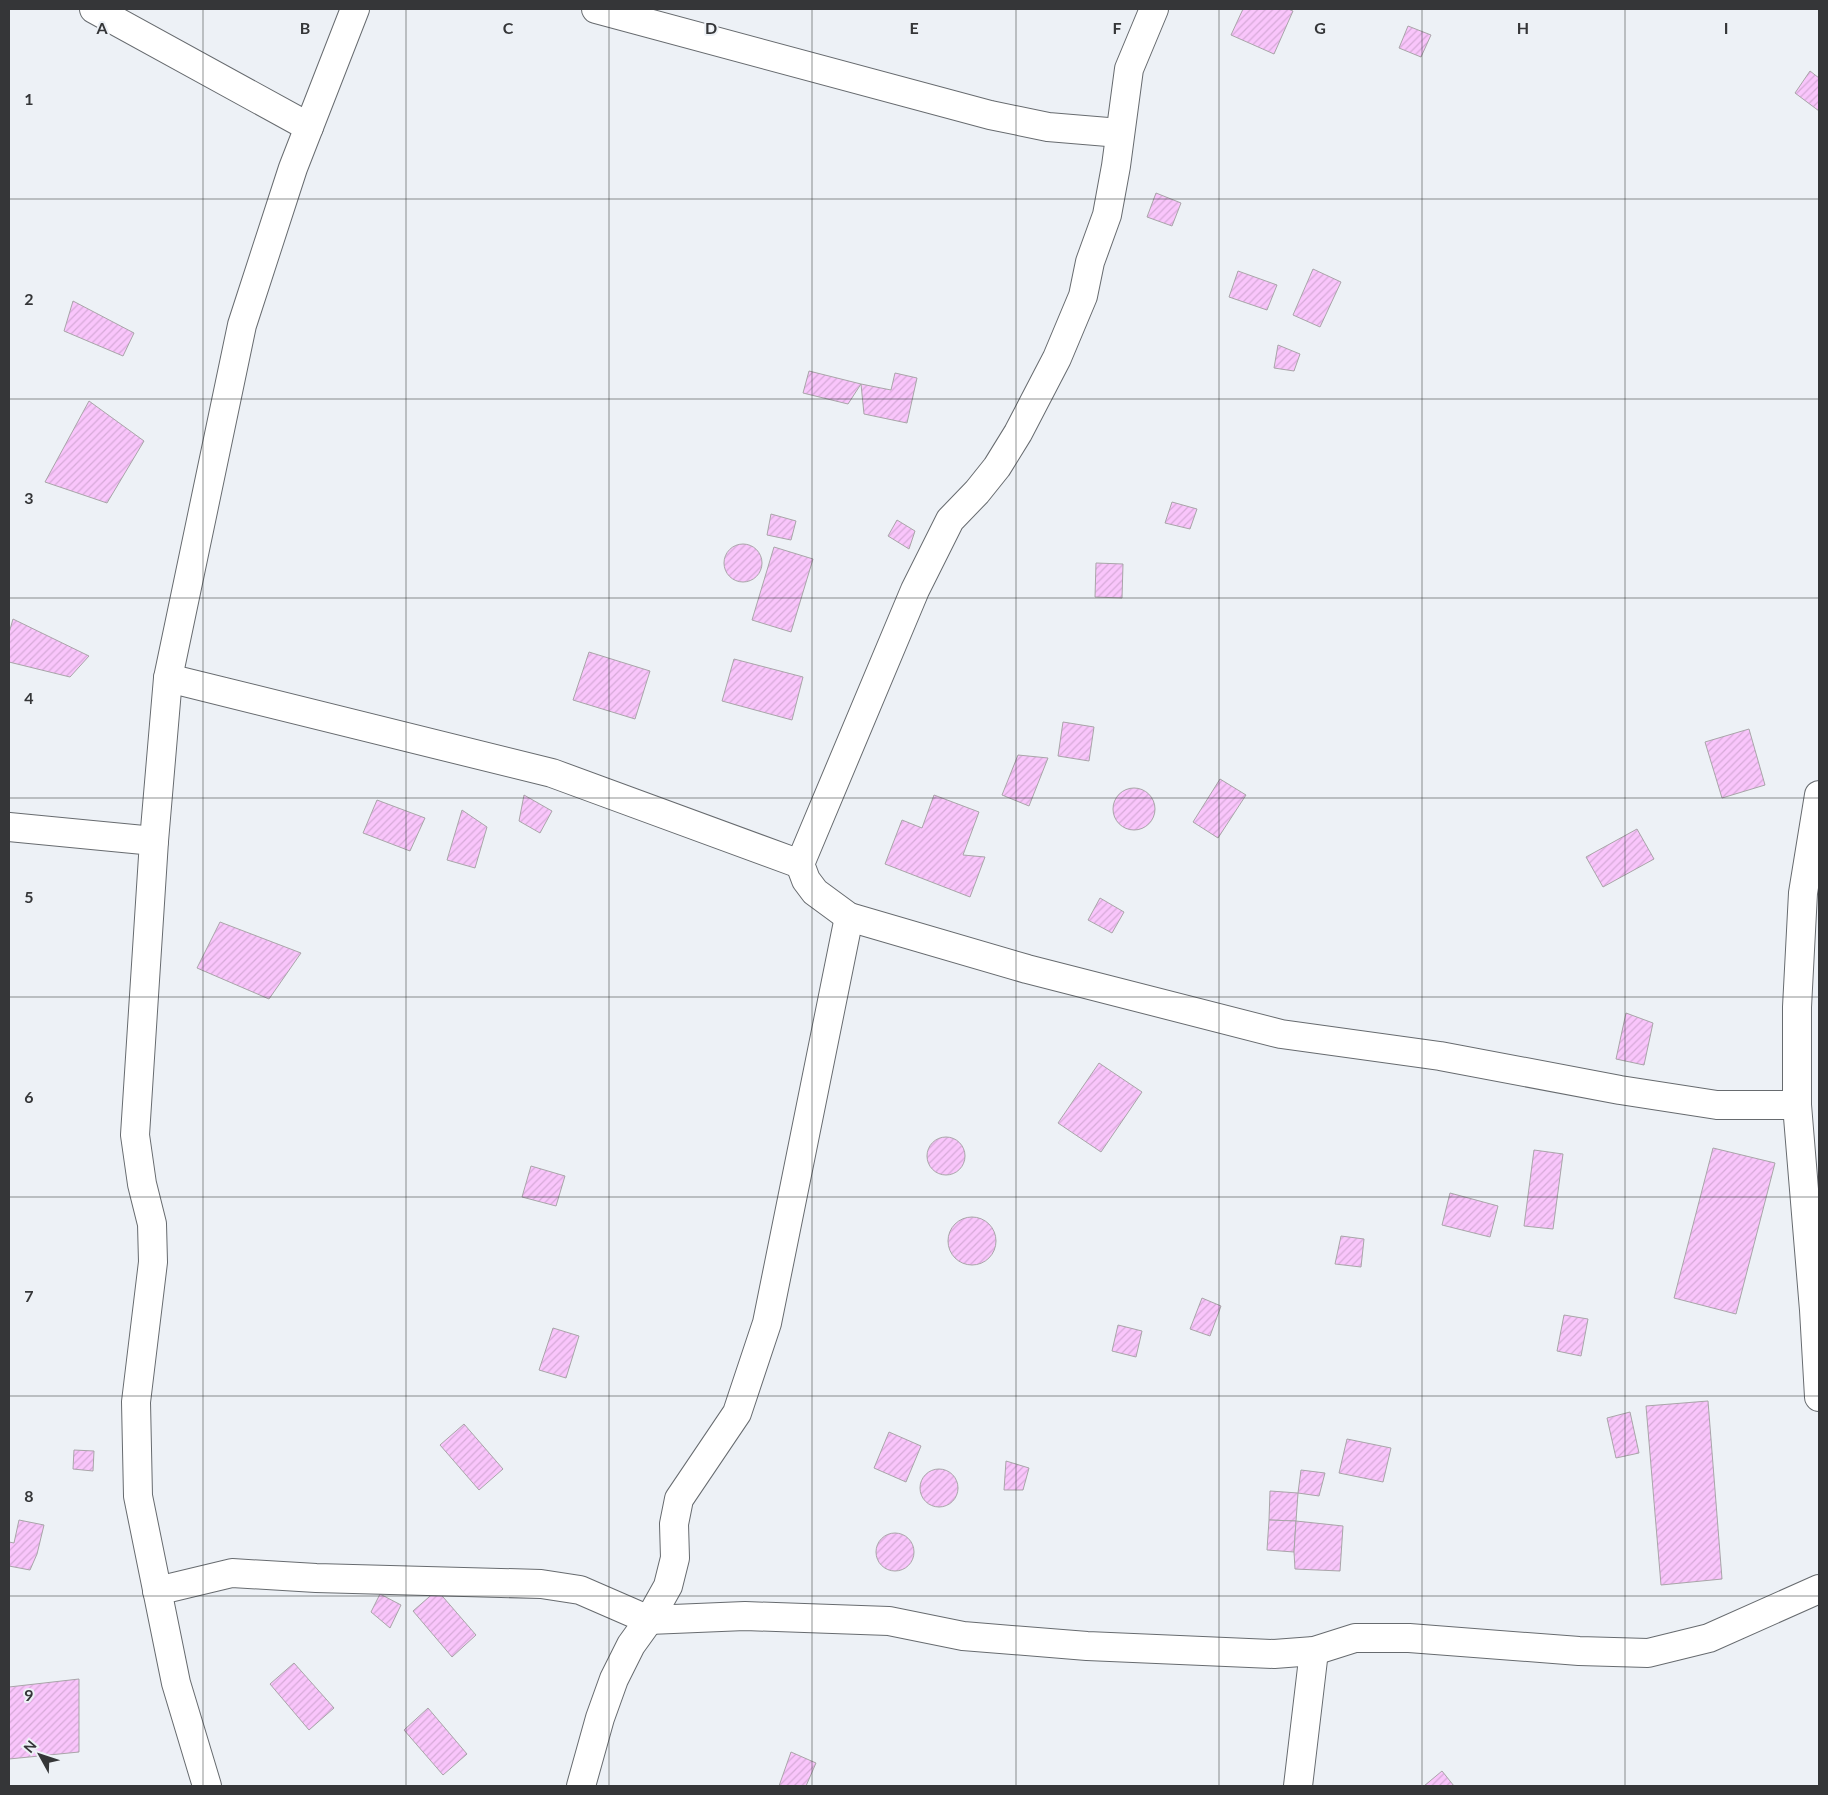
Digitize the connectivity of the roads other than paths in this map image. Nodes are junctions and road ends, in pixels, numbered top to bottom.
1 (94, 9) edge
2 (355, 9) edge
3 (596, 9) edge
4 (1154, 9) edge
5 (309, 127) junction
6 (1120, 132) junction
7 (168, 678) junction
8 (1819, 795) edge
9 (9, 827) edge
10 (154, 841) junction
11 (800, 864) junction
12 (849, 917) junction
13 (1797, 1105) junction
14 (1819, 1397) edge
15 (1819, 1589) edge
16 (157, 1591) junction
17 (649, 1620) junction
18 (1314, 1651) junction
19 (206, 1786) edge
20 (581, 1786) edge
21 (1298, 1786) edge

1 - 5 street
2 - 5 street
3 - 6 street
4 - 6 street
5 - 7 street
6 - 11 street
7 - 10 street
7 - 11 street
8 - 13 street
9 - 10 street
10 - 16 street
11 - 12 street
12 - 13 street
12 - 17 street
13 - 14 street
15 - 18 street
16 - 17 street
16 - 19 street
17 - 18 street
17 - 20 street
18 - 21 street

